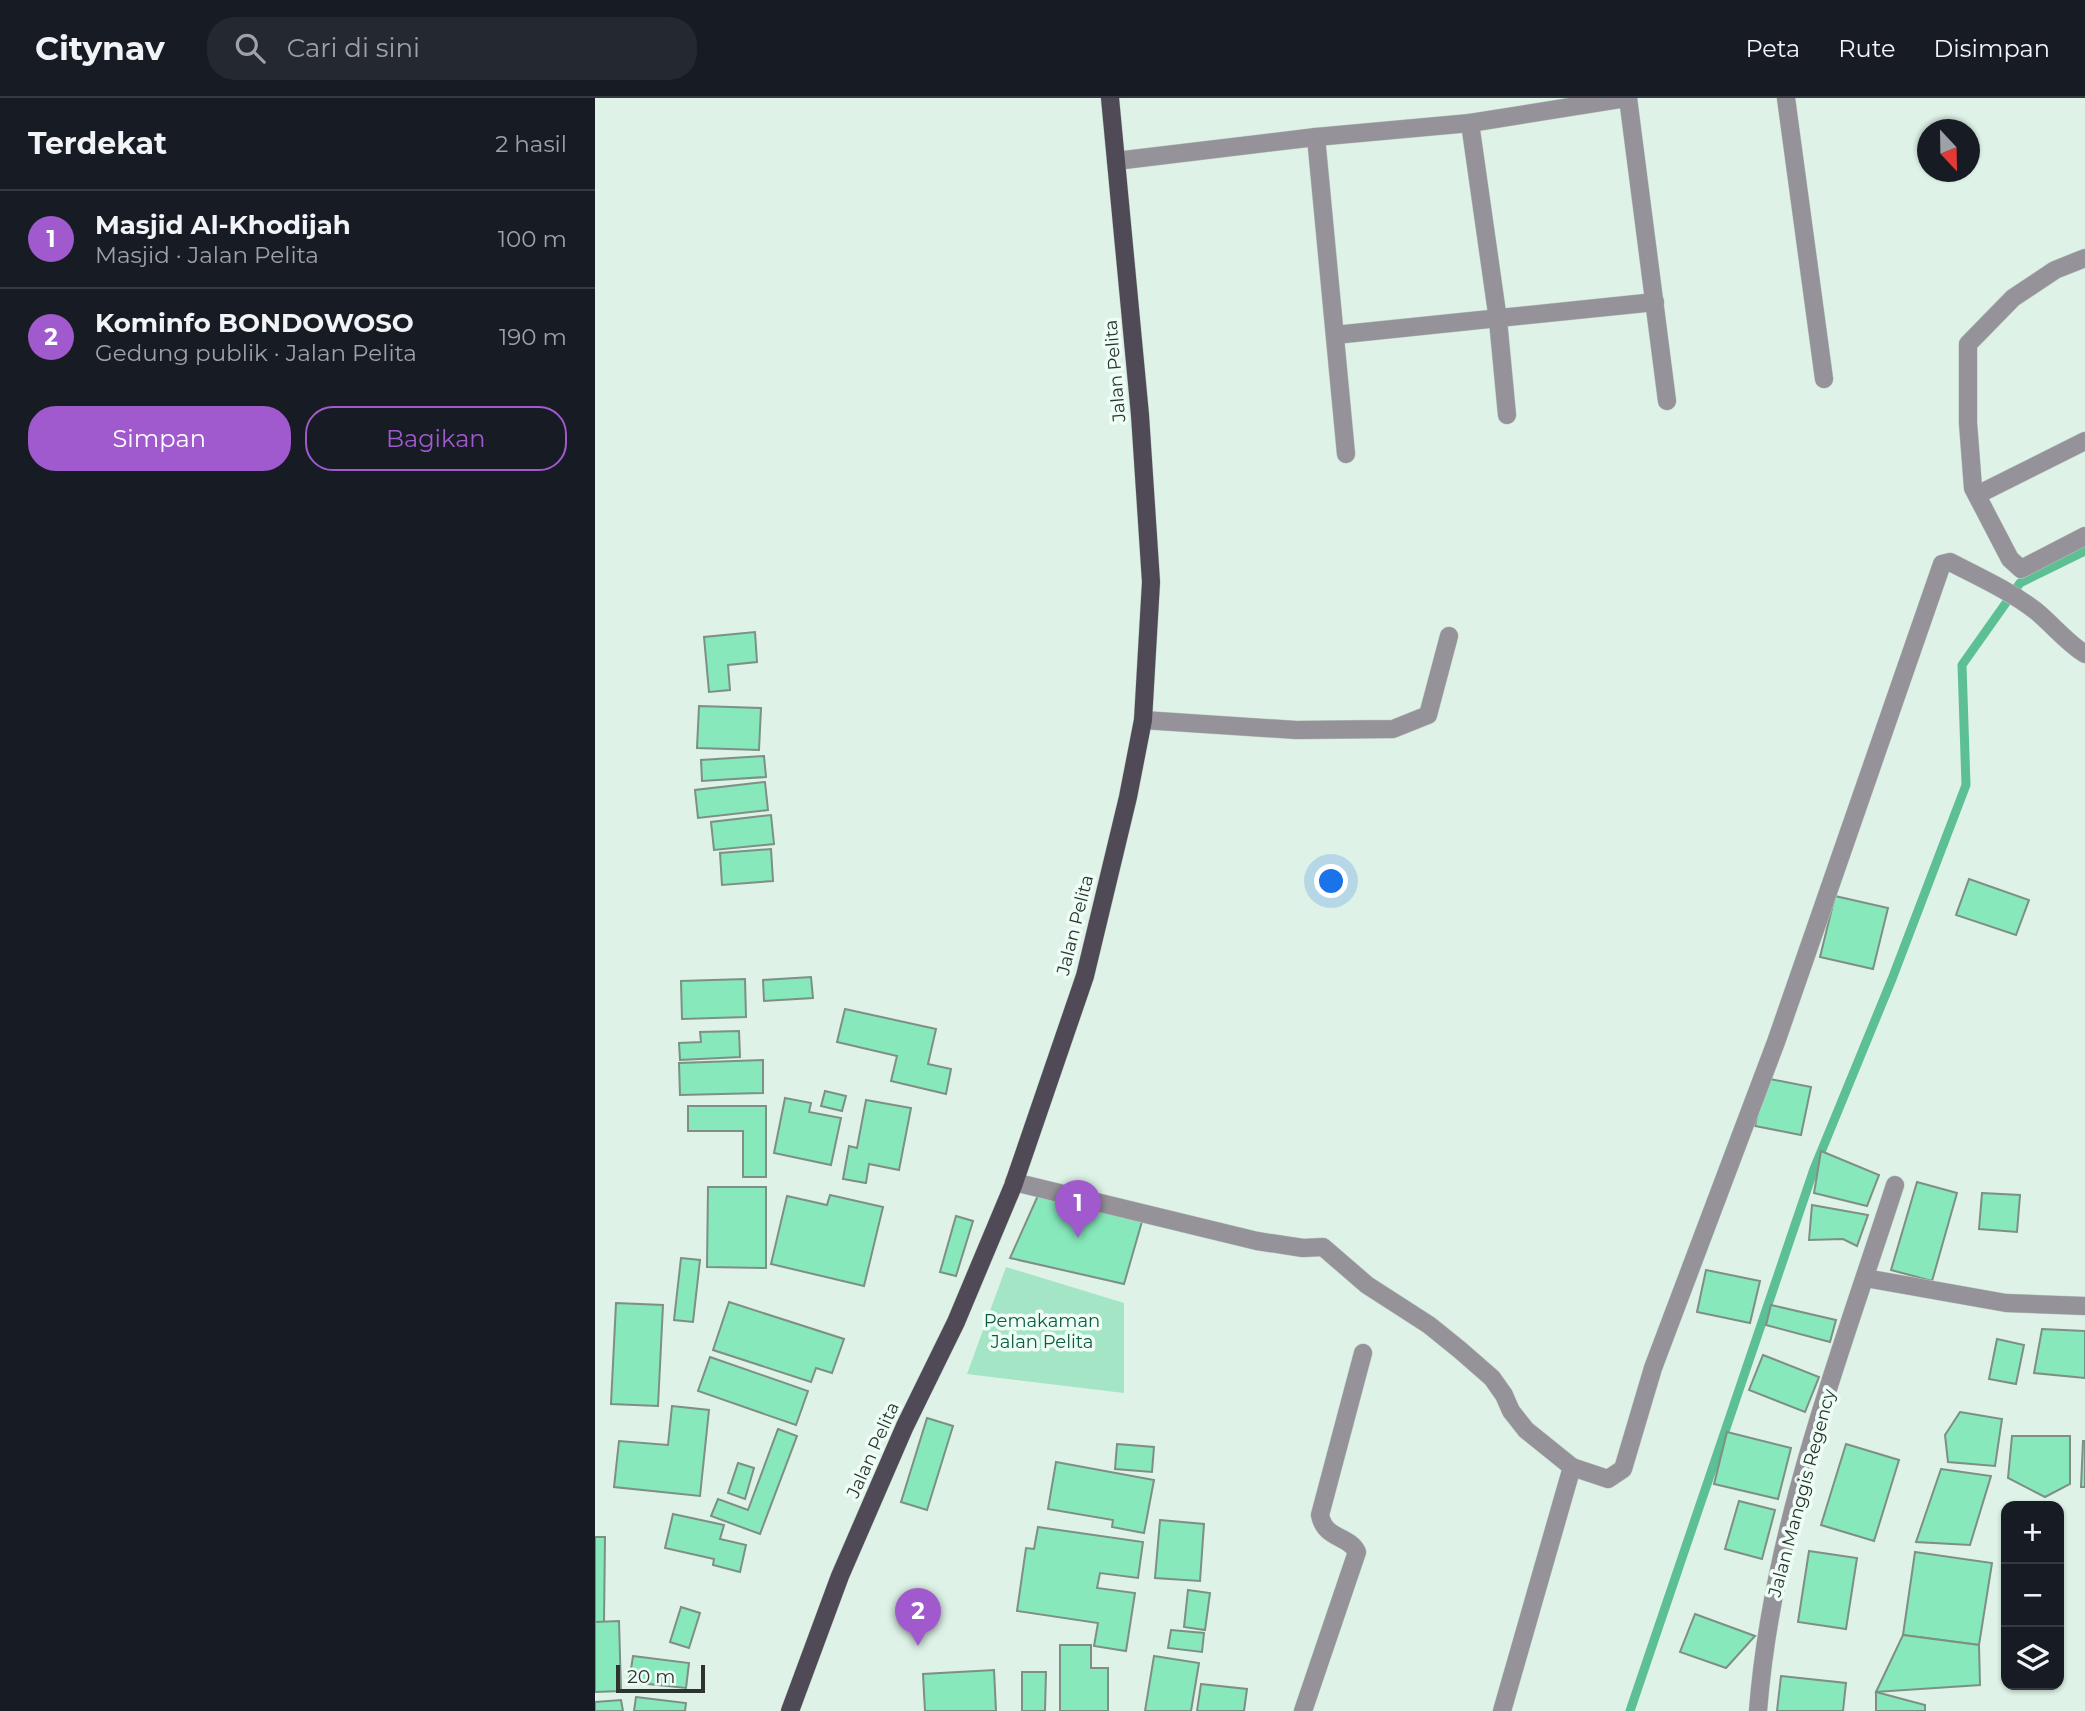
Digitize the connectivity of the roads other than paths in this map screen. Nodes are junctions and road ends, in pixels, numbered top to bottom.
1 (1110, 98) edge
2 (1627, 98) edge
3 (1786, 98) edge
4 (1470, 123) junction
5 (1316, 137) junction
6 (1116, 161) junction
7 (2085, 258) edge
8 (1655, 302) junction
9 (1498, 320) junction
10 (1335, 335) junction
11 (1823, 379) dead end
12 (1667, 401) dead end
13 (1507, 415) dead end
14 (2085, 442) edge
15 (1346, 454) dead end
16 (1977, 495) junction
17 (2085, 536) edge
18 (1449, 636) dead end
19 (2085, 654) edge
20 (1143, 720) junction
21 (1014, 1182) junction
22 (1895, 1185) dead end
23 (1865, 1278) junction
24 (2085, 1306) edge
25 (1363, 1353) dead end
26 (1572, 1467) junction
27 (790, 1711) edge
28 (1303, 1711) edge
29 (1502, 1711) edge
30 (1758, 1711) edge

1 - 6 main road, Jalan Pelita
2 - 4 street
2 - 8 street
3 - 11 street
4 - 5 street
4 - 9 street
5 - 6 street
5 - 10 street
6 - 20 main road, Jalan Pelita
7 - 16 street
8 - 9 street
8 - 12 street
9 - 10 street
9 - 13 street
10 - 15 street
14 - 16 street
16 - 17 street
18 - 20 street
19 - 26 street
20 - 21 main road, Jalan Pelita
21 - 26 street
21 - 27 main road, Jalan Pelita
22 - 23 street, Jalan Manggis Regency
23 - 24 street
23 - 30 street, Jalan Manggis Regency
25 - 28 street
26 - 29 street

